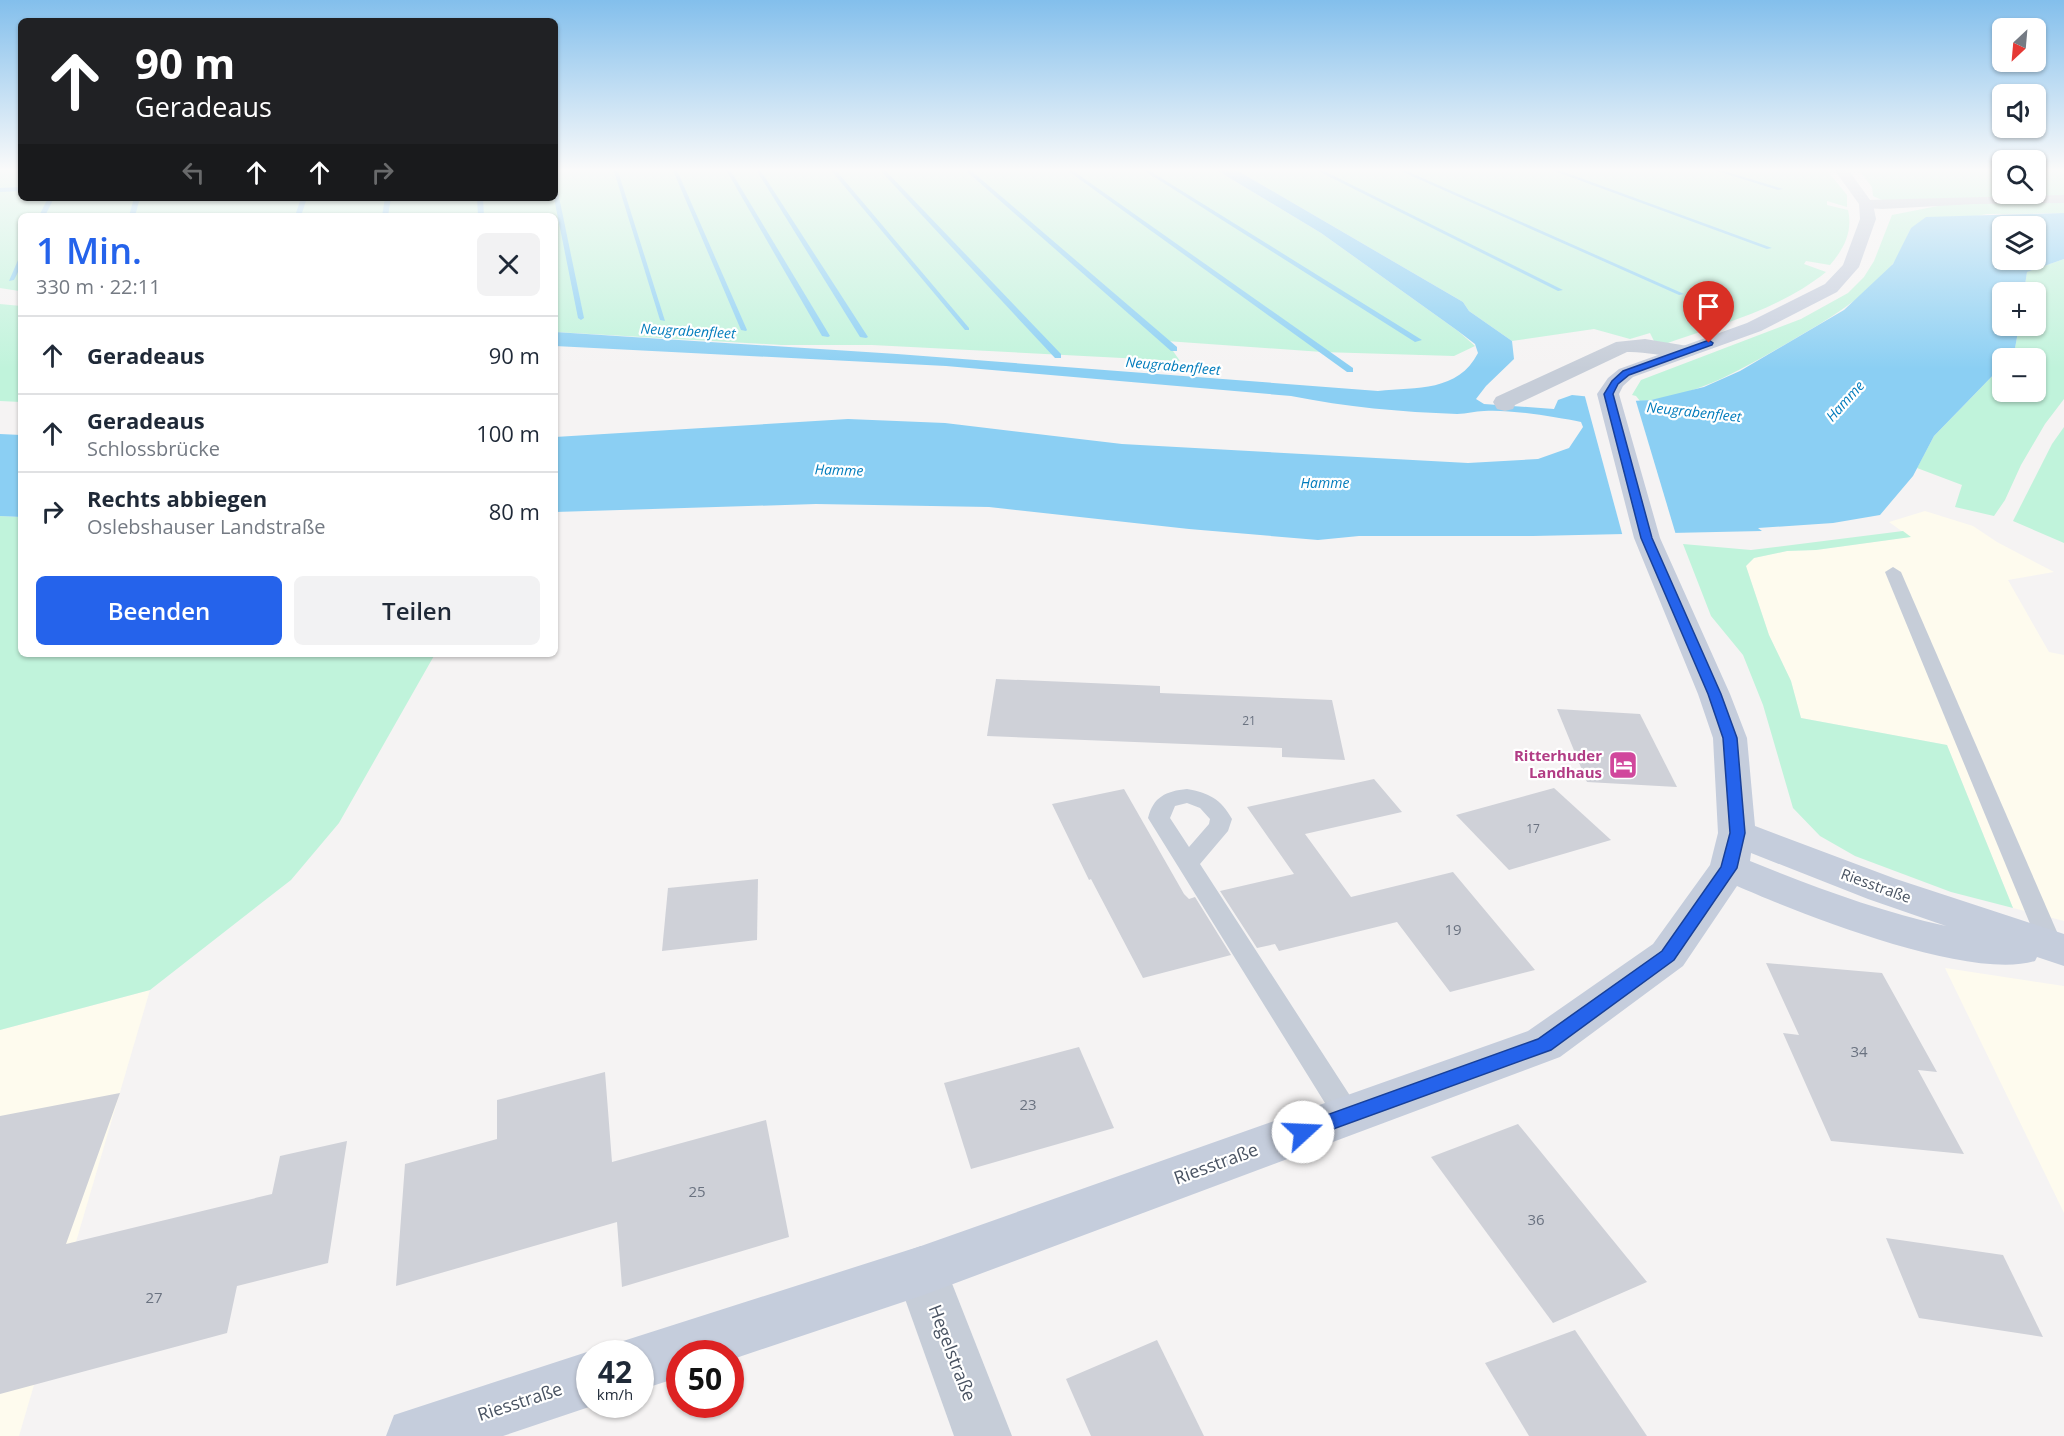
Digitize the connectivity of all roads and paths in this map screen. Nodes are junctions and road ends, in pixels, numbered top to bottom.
1 (1862, 235) edge
2 (1687, 351) junction
3 (1505, 404) dead end
4 (1893, 572) dead end
5 (1733, 850) junction
6 (1187, 864) dead end
7 (2058, 949) edge
8 (1348, 1116) junction
9 (921, 1271) junction
10 (654, 1357) edge
11 (576, 1384) edge
12 (415, 1436) edge
13 (983, 1436) edge

1 - 2 main road
2 - 3 street
2 - 5 main road
4 - 7 lane
5 - 7 main road
5 - 8 main road, Riesstraße
6 - 8 lane
8 - 9 main road, Riesstraße
9 - 10 main road, Riesstraße
9 - 13 street, Hegelstraße
11 - 12 main road, Riesstraße

